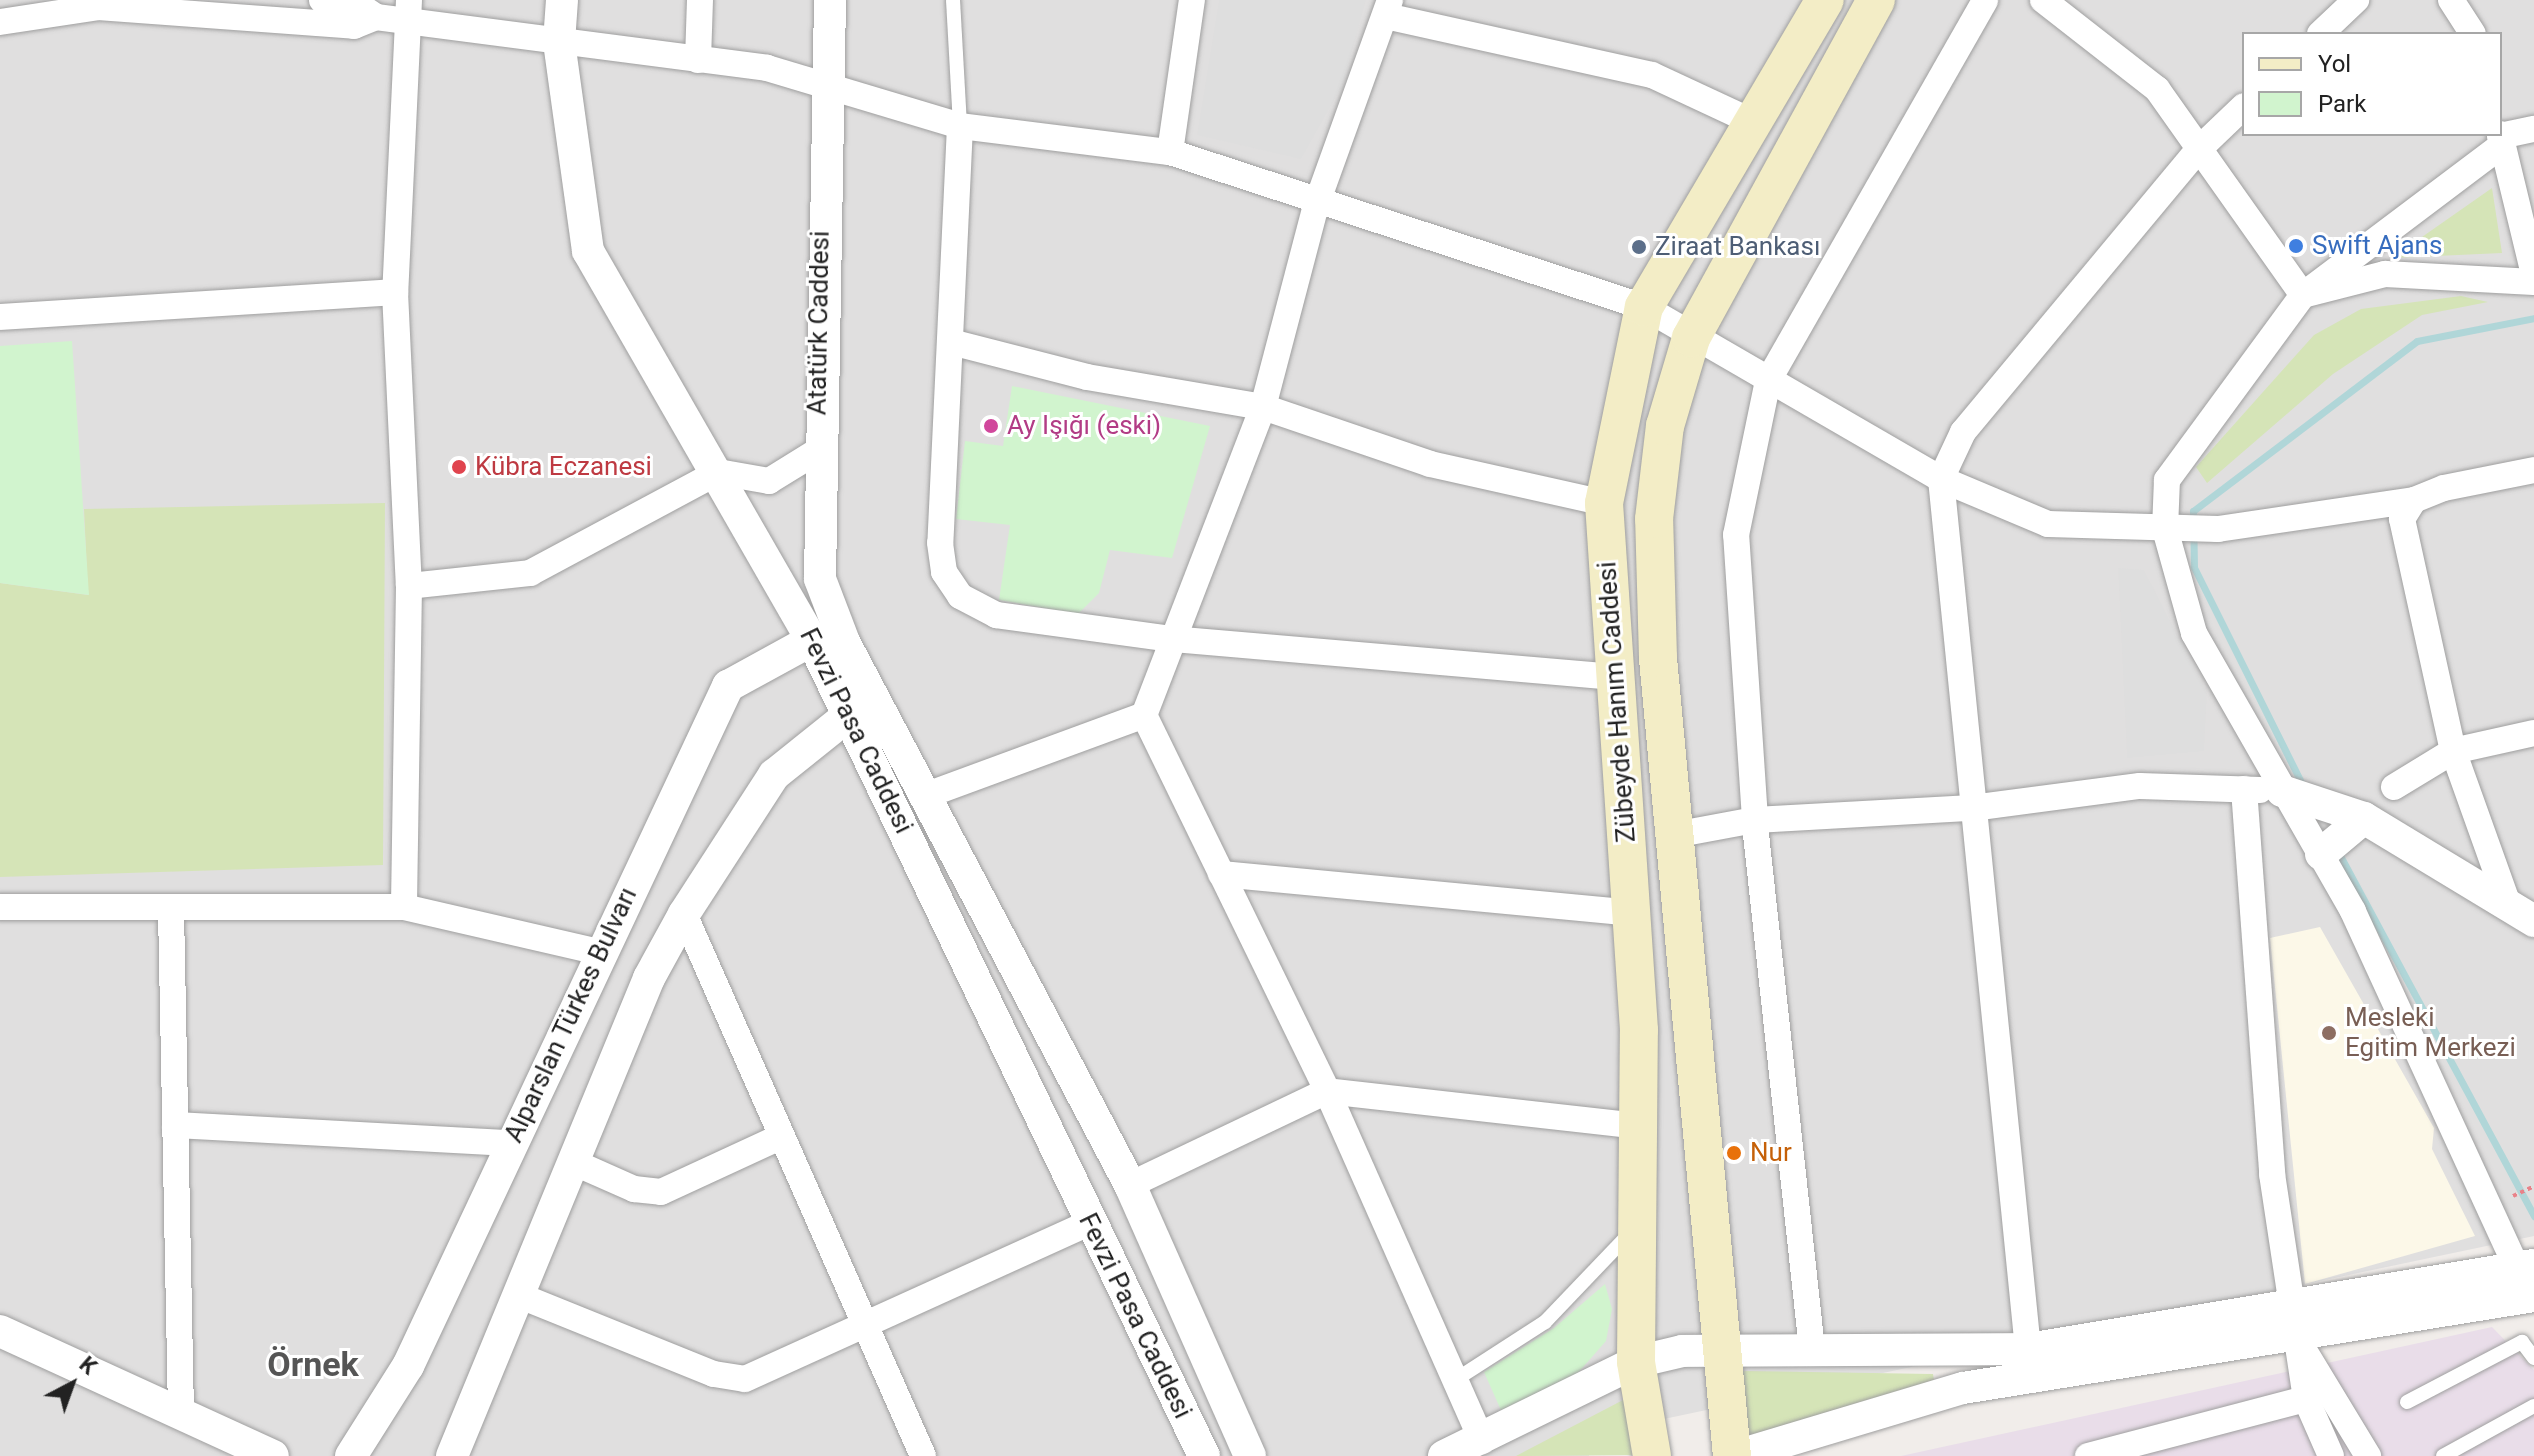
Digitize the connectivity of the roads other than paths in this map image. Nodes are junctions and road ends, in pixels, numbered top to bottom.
1 (322, 0) edge
2 (562, 0) edge
3 (700, 0) edge
4 (830, 0) edge
5 (953, 0) edge
6 (1192, 0) edge
7 (1825, 0) edge
8 (1876, 0) edge
9 (1985, 0) edge
10 (2043, 0) edge
11 (2356, 0) edge
12 (2451, 0) edge
13 (1388, 8) edge
14 (408, 10) edge
15 (376, 17) junction
16 (0, 22) edge
17 (2322, 32) edge
18 (2472, 32) edge
19 (559, 42) junction
20 (698, 60) junction
21 (824, 89) junction
22 (2242, 108) edge
23 (1753, 122) junction
24 (960, 126) junction
25 (2534, 129) edge
26 (2501, 139) edge
27 (2199, 149) junction
28 (1170, 152) junction
29 (1316, 205) junction
30 (2534, 275) edge
31 (2534, 282) edge
32 (395, 292) junction
33 (2303, 295) junction
34 (1644, 307) junction
35 (0, 317) edge
36 (1691, 338) junction
37 (955, 343) junction
38 (1768, 381) junction
39 (1263, 407) junction
40 (816, 452) junction
41 (2534, 470) edge
42 (718, 472) junction
43 (1941, 479) junction
44 (2414, 500) junction
45 (1604, 503) junction
46 (2166, 529) junction
47 (409, 586) junction
48 (1172, 639) junction
49 (812, 640) junction
50 (844, 642) junction
51 (1616, 677) junction
52 (862, 704) junction
53 (1144, 715) junction
54 (2534, 733) edge
55 (2453, 751) junction
56 (2394, 787) dead end
57 (2244, 789) junction
58 (2288, 791) junction
59 (927, 795) junction
60 (1972, 808) junction
61 (1755, 820) junction
62 (1674, 835) junction
63 (2341, 837) junction
64 (1221, 874) junction
65 (0, 907) edge
66 (404, 907) junction
67 (171, 910) junction
68 (1631, 913) junction
69 (684, 914) junction
70 (2521, 914) edge
71 (599, 952) junction
72 (1327, 1091) junction
73 (175, 1125) junction
74 (1638, 1126) junction
75 (782, 1136) junction
76 (511, 1143) junction
77 (573, 1162) junction
78 (1130, 1185) junction
79 (1089, 1223) junction
80 (1637, 1224) junction
81 (2525, 1266) edge
82 (518, 1295) junction
83 (2534, 1296) edge
84 (2297, 1303) junction
85 (864, 1323) junction
86 (0, 1331) edge
87 (2300, 1341) junction
88 (1723, 1349) junction
89 (1812, 1349) junction
90 (2028, 1349) junction
91 (2534, 1358) edge
92 (1636, 1362) junction
93 (1455, 1380) junction
94 (2306, 1399) junction
95 (2407, 1402) dead end
96 (2534, 1406) edge
97 (181, 1414) junction
98 (1482, 1441) junction
99 (273, 1456) edge
100 (351, 1456) edge
101 (452, 1456) edge
102 (923, 1456) edge
103 (1204, 1456) edge
104 (1250, 1456) edge
105 (1444, 1456) edge
106 (1652, 1456) edge
107 (1734, 1456) edge
108 (2091, 1456) edge
109 (2331, 1456) edge
110 (2368, 1456) edge
111 (2443, 1456) edge

1 - 15 street
2 - 19 street, Fevzi Pasa Caddesi
3 - 20 street
4 - 21 street, Atatürk Caddesi
5 - 24 lane
6 - 28 street
7 - 23 main road, Zübeyde Hanım Caddesi
8 - 36 main road, Zübeyde Hanım Caddesi
9 - 38 street
10 - 27 street
11 - 17 street
12 - 18 street
13 - 23 street
13 - 29 street
14 - 15 street
14 - 19 street
14 - 32 street
15 - 16 street
19 - 20 street
19 - 42 street, Fevzi Pasa Caddesi
20 - 21 street
21 - 24 street
21 - 40 street, Atatürk Caddesi
22 - 27 street
23 - 34 main road, Zübeyde Hanım Caddesi
24 - 28 street
24 - 37 street
25 - 26 street
26 - 30 street
26 - 33 street
27 - 33 street
27 - 43 street
28 - 29 street
29 - 34 street
29 - 39 street
31 - 33 street
32 - 35 street
32 - 47 street
33 - 46 street
34 - 36 street
34 - 45 main road, Zübeyde Hanım Caddesi
36 - 38 street
36 - 62 main road, Zübeyde Hanım Caddesi
37 - 39 street
37 - 48 street
38 - 43 street
38 - 61 street
39 - 45 street
39 - 48 street
40 - 42 street
40 - 50 street, Atatürk Caddesi
41 - 44 street
42 - 47 street
42 - 49 street, Fevzi Pasa Caddesi
43 - 46 street
43 - 60 street
44 - 46 street
44 - 55 street
45 - 51 main road, Zübeyde Hanım Caddesi
46 - 58 street
47 - 66 street
48 - 51 street
48 - 53 street
49 - 50 street
49 - 52 street, Fevzi Pasa Caddesi
49 - 71 street, Alparslan Türkes Bulvarı
50 - 52 street, Fevzi Pasa Caddesi
51 - 68 main road, Zübeyde Hanım Caddesi
52 - 59 street, Fevzi Pasa Caddesi
52 - 69 street
52 - 79 street, Fevzi Pasa Caddesi
53 - 59 street
53 - 64 street
54 - 55 street
55 - 56 street
55 - 70 street
57 - 58 street
57 - 60 street
57 - 84 street
58 - 63 street
58 - 63 street
59 - 78 street, Fevzi Pasa Caddesi
60 - 61 street
60 - 90 street
61 - 62 street
61 - 89 street
62 - 88 main road, Zübeyde Hanım Caddesi
63 - 70 street
63 - 81 street
64 - 68 street
64 - 72 street
65 - 67 street
66 - 67 street
66 - 71 street
67 - 73 street
68 - 74 main road, Zübeyde Hanım Caddesi
69 - 75 street
69 - 77 street
71 - 76 street, Alparslan Türkes Bulvarı
72 - 74 street
72 - 78 street
72 - 93 street
73 - 76 street
73 - 97 street
74 - 80 main road, Zübeyde Hanım Caddesi
75 - 77 street
75 - 85 street
76 - 100 street, Alparslan Türkes Bulvarı
77 - 82 street
78 - 104 street, Fevzi Pasa Caddesi
79 - 85 street
79 - 103 street, Fevzi Pasa Caddesi
80 - 92 main road, Zübeyde Hanım Caddesi
80 - 93 lane
81 - 84 street
82 - 85 street
82 - 101 street
83 - 87 street
84 - 87 street
84 - 90 street
85 - 102 street
86 - 97 street
87 - 94 street
87 - 107 street
87 - 110 street
88 - 89 street
88 - 92 street
88 - 107 main road, Zübeyde Hanım Caddesi
89 - 90 street
91 - 95 lane
92 - 98 street
92 - 106 main road, Zübeyde Hanım Caddesi
93 - 98 street
94 - 108 street
94 - 109 street
96 - 111 lane
97 - 99 street
98 - 105 street

